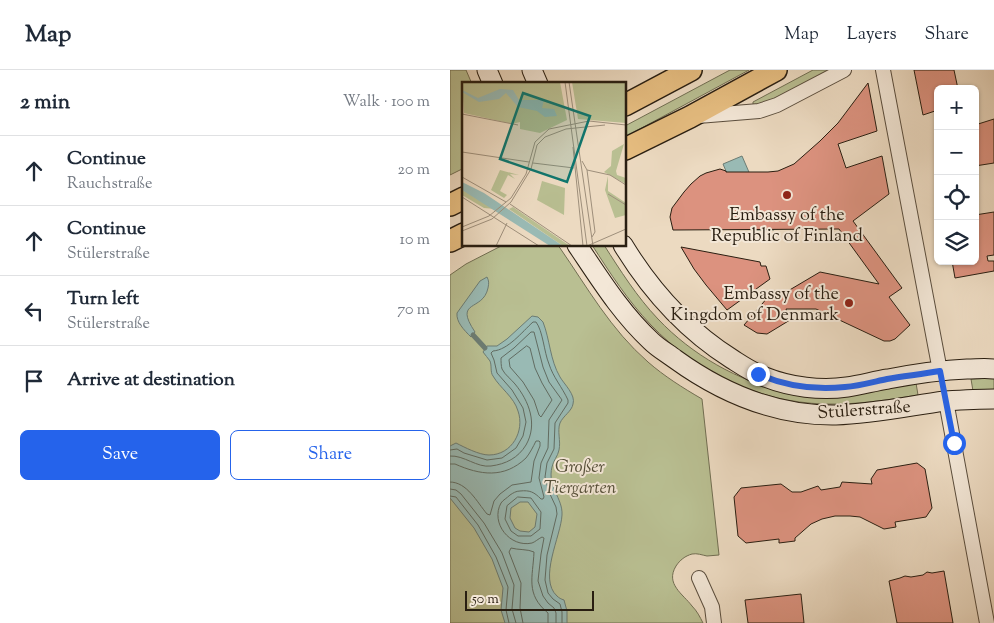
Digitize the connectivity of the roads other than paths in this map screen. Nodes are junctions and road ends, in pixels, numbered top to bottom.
1 (487, 70) edge
2 (532, 70) edge
3 (691, 70) edge
4 (776, 70) edge
5 (844, 70) edge
6 (883, 70) edge
7 (492, 82) edge
8 (537, 82) edge
9 (626, 104) edge
10 (690, 117) junction
11 (626, 149) edge
12 (462, 199) edge
13 (450, 205) edge
14 (462, 235) edge
15 (450, 241) edge
16 (578, 246) edge
17 (624, 246) edge
18 (994, 369) edge
19 (940, 371) junction
20 (994, 399) edge
21 (946, 401) junction
22 (699, 578) dead end
23 (714, 623) edge
24 (987, 623) edge

1 - 7 main road
2 - 8 main road
3 - 9 main road
4 - 10 main road
5 - 10 street
6 - 19 street
10 - 11 main road
12 - 13 main road
14 - 15 main road
16 - 21 main road, Stülerstraße
17 - 19 main road, Stülerstraße
18 - 19 main road, Stülerstraße
19 - 21 main road
20 - 21 main road, Stülerstraße
21 - 24 street
22 - 23 street

